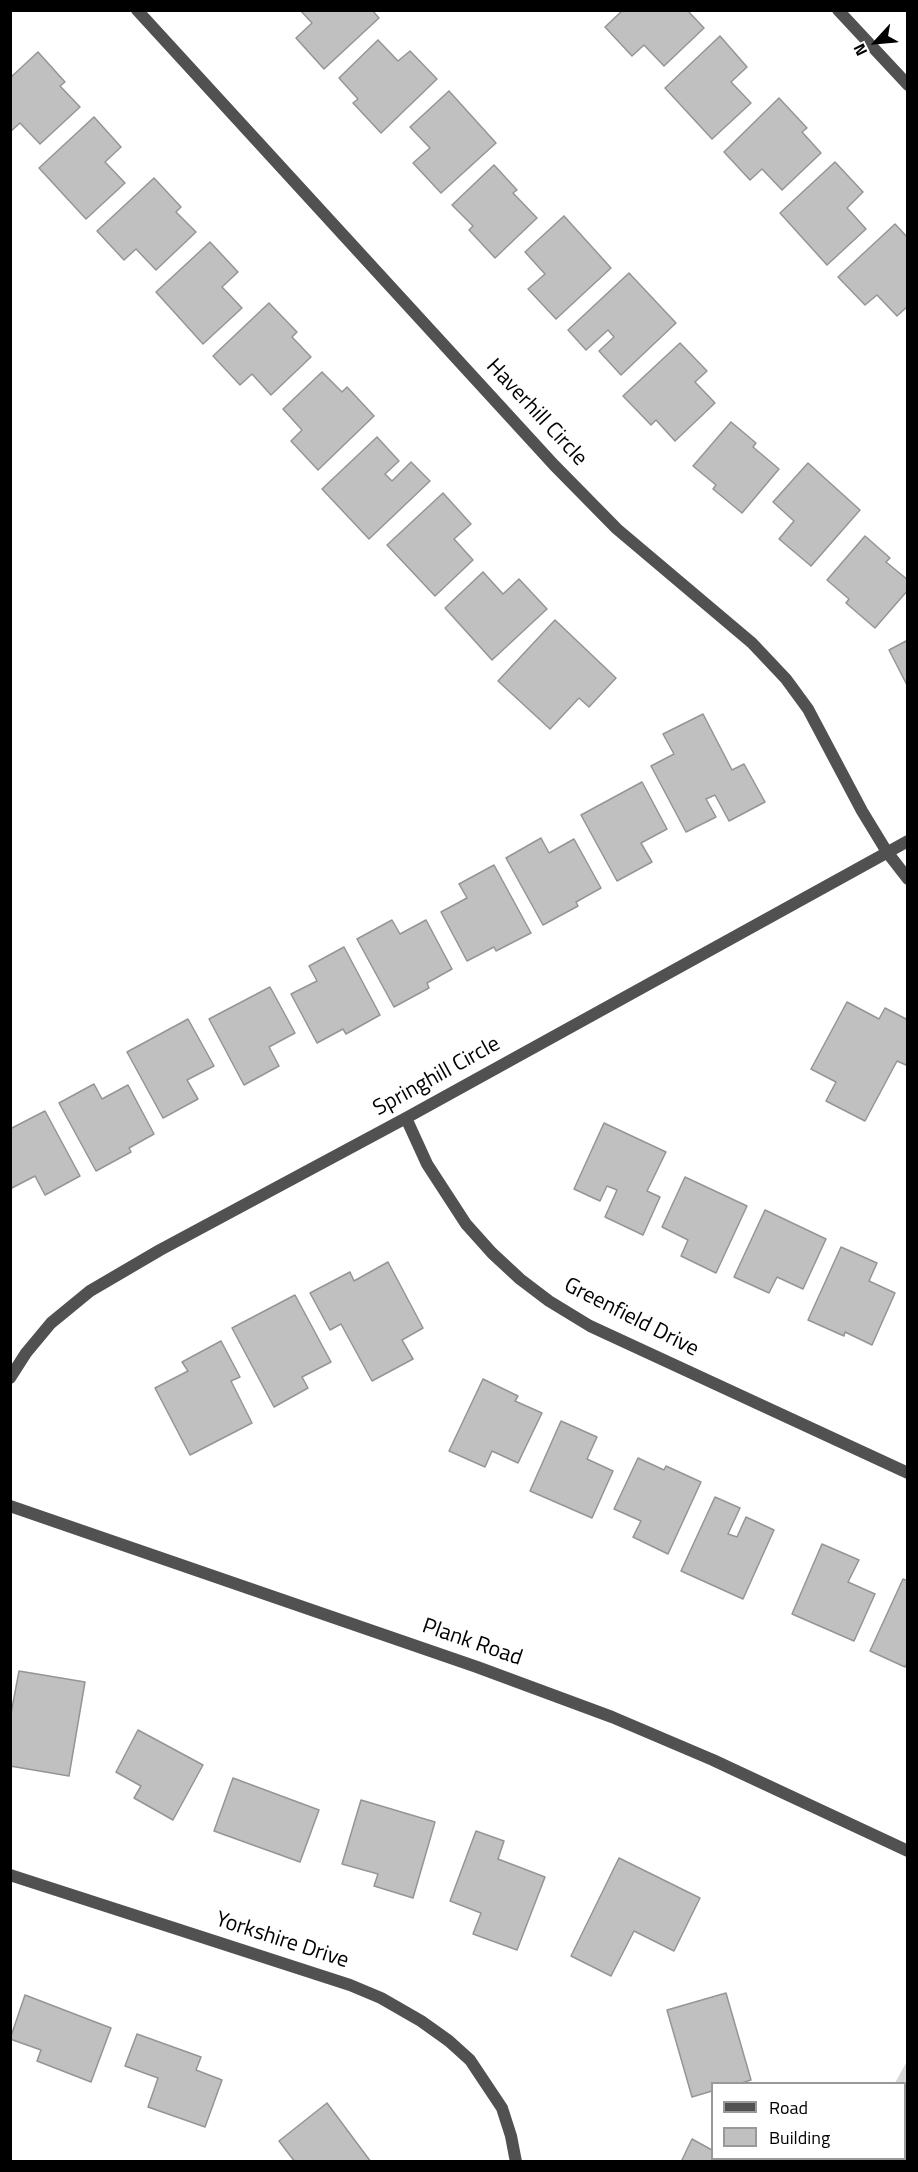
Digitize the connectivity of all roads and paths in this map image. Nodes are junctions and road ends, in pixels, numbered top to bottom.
1 (137, 10) edge
2 (838, 10) edge
3 (908, 85) edge
4 (908, 841) edge
5 (887, 852) junction
6 (908, 879) edge
7 (406, 1118) junction
8 (10, 1378) edge
9 (908, 1473) edge
10 (10, 1506) edge
11 (908, 1851) edge
12 (10, 1875) edge
13 (516, 2162) edge

1 - 5 street, Haverhill Circle
2 - 3 street
4 - 5 street, Springhill Circle
5 - 6 street, Haverhill Circle
5 - 7 street, Springhill Circle
7 - 8 street, Springhill Circle
7 - 9 street, Greenfield Drive
10 - 11 street, Plank Road
12 - 13 street, Yorkshire Drive

